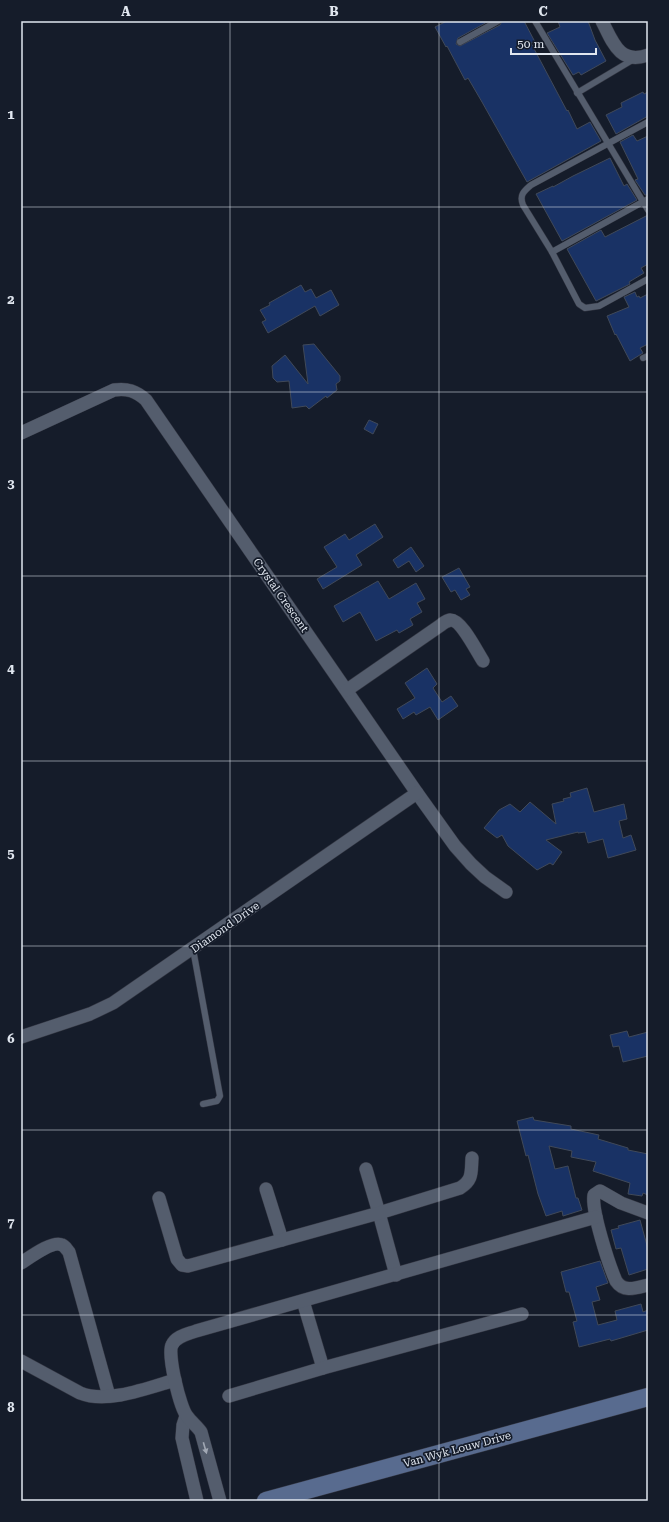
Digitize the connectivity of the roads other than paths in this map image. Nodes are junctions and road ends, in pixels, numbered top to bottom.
1 (498, 21) edge
2 (535, 21) edge
3 (602, 21) edge
4 (460, 42) dead end
5 (648, 54) edge
6 (635, 58) junction
7 (577, 93) junction
8 (648, 122) edge
9 (609, 144) junction
10 (646, 200) edge
11 (648, 210) edge
12 (552, 252) junction
13 (648, 279) edge
14 (21, 433) edge
15 (483, 661) dead end
16 (346, 690) junction
17 (417, 793) junction
18 (506, 892) dead end
19 (193, 949) junction
20 (21, 1037) edge
21 (203, 1104) dead end
22 (472, 1158) dead end
23 (366, 1169) dead end
24 (266, 1189) dead end
25 (160, 1198) dead end
26 (379, 1213) junction
27 (648, 1213) edge
28 (596, 1217) junction
29 (282, 1240) junction
30 (21, 1264) edge
31 (396, 1275) junction
32 (648, 1285) edge
33 (303, 1301) junction
34 (522, 1314) dead end
35 (21, 1361) edge
36 (322, 1368) junction
37 (175, 1380) junction
38 (110, 1396) junction
39 (229, 1396) dead end
40 (648, 1397) edge
41 (186, 1416) junction
42 (197, 1501) edge
43 (220, 1501) edge
44 (266, 1501) edge

1 - 4 lane
2 - 7 lane
3 - 6 street
5 - 6 street
6 - 7 lane
7 - 9 lane
8 - 9 lane
9 - 10 lane
9 - 12 lane
10 - 11 lane
10 - 12 lane
12 - 13 lane
14 - 16 street, Crystal Crescent
15 - 16 street
16 - 17 street, Crystal Crescent
17 - 18 street, Crystal Crescent
17 - 19 street, Diamond Drive
19 - 20 street, Diamond Drive
19 - 21 lane
22 - 26 street
23 - 26 street
24 - 29 street
25 - 29 street
26 - 29 street
26 - 31 street
27 - 28 street
28 - 31 street
28 - 32 street
30 - 38 street
31 - 33 street
33 - 36 street
33 - 37 street
34 - 36 street
35 - 38 street
36 - 39 street
37 - 38 street
37 - 41 street
40 - 44 street, Van Wyk Louw Drive
41 - 42 street
41 -> 43 street

